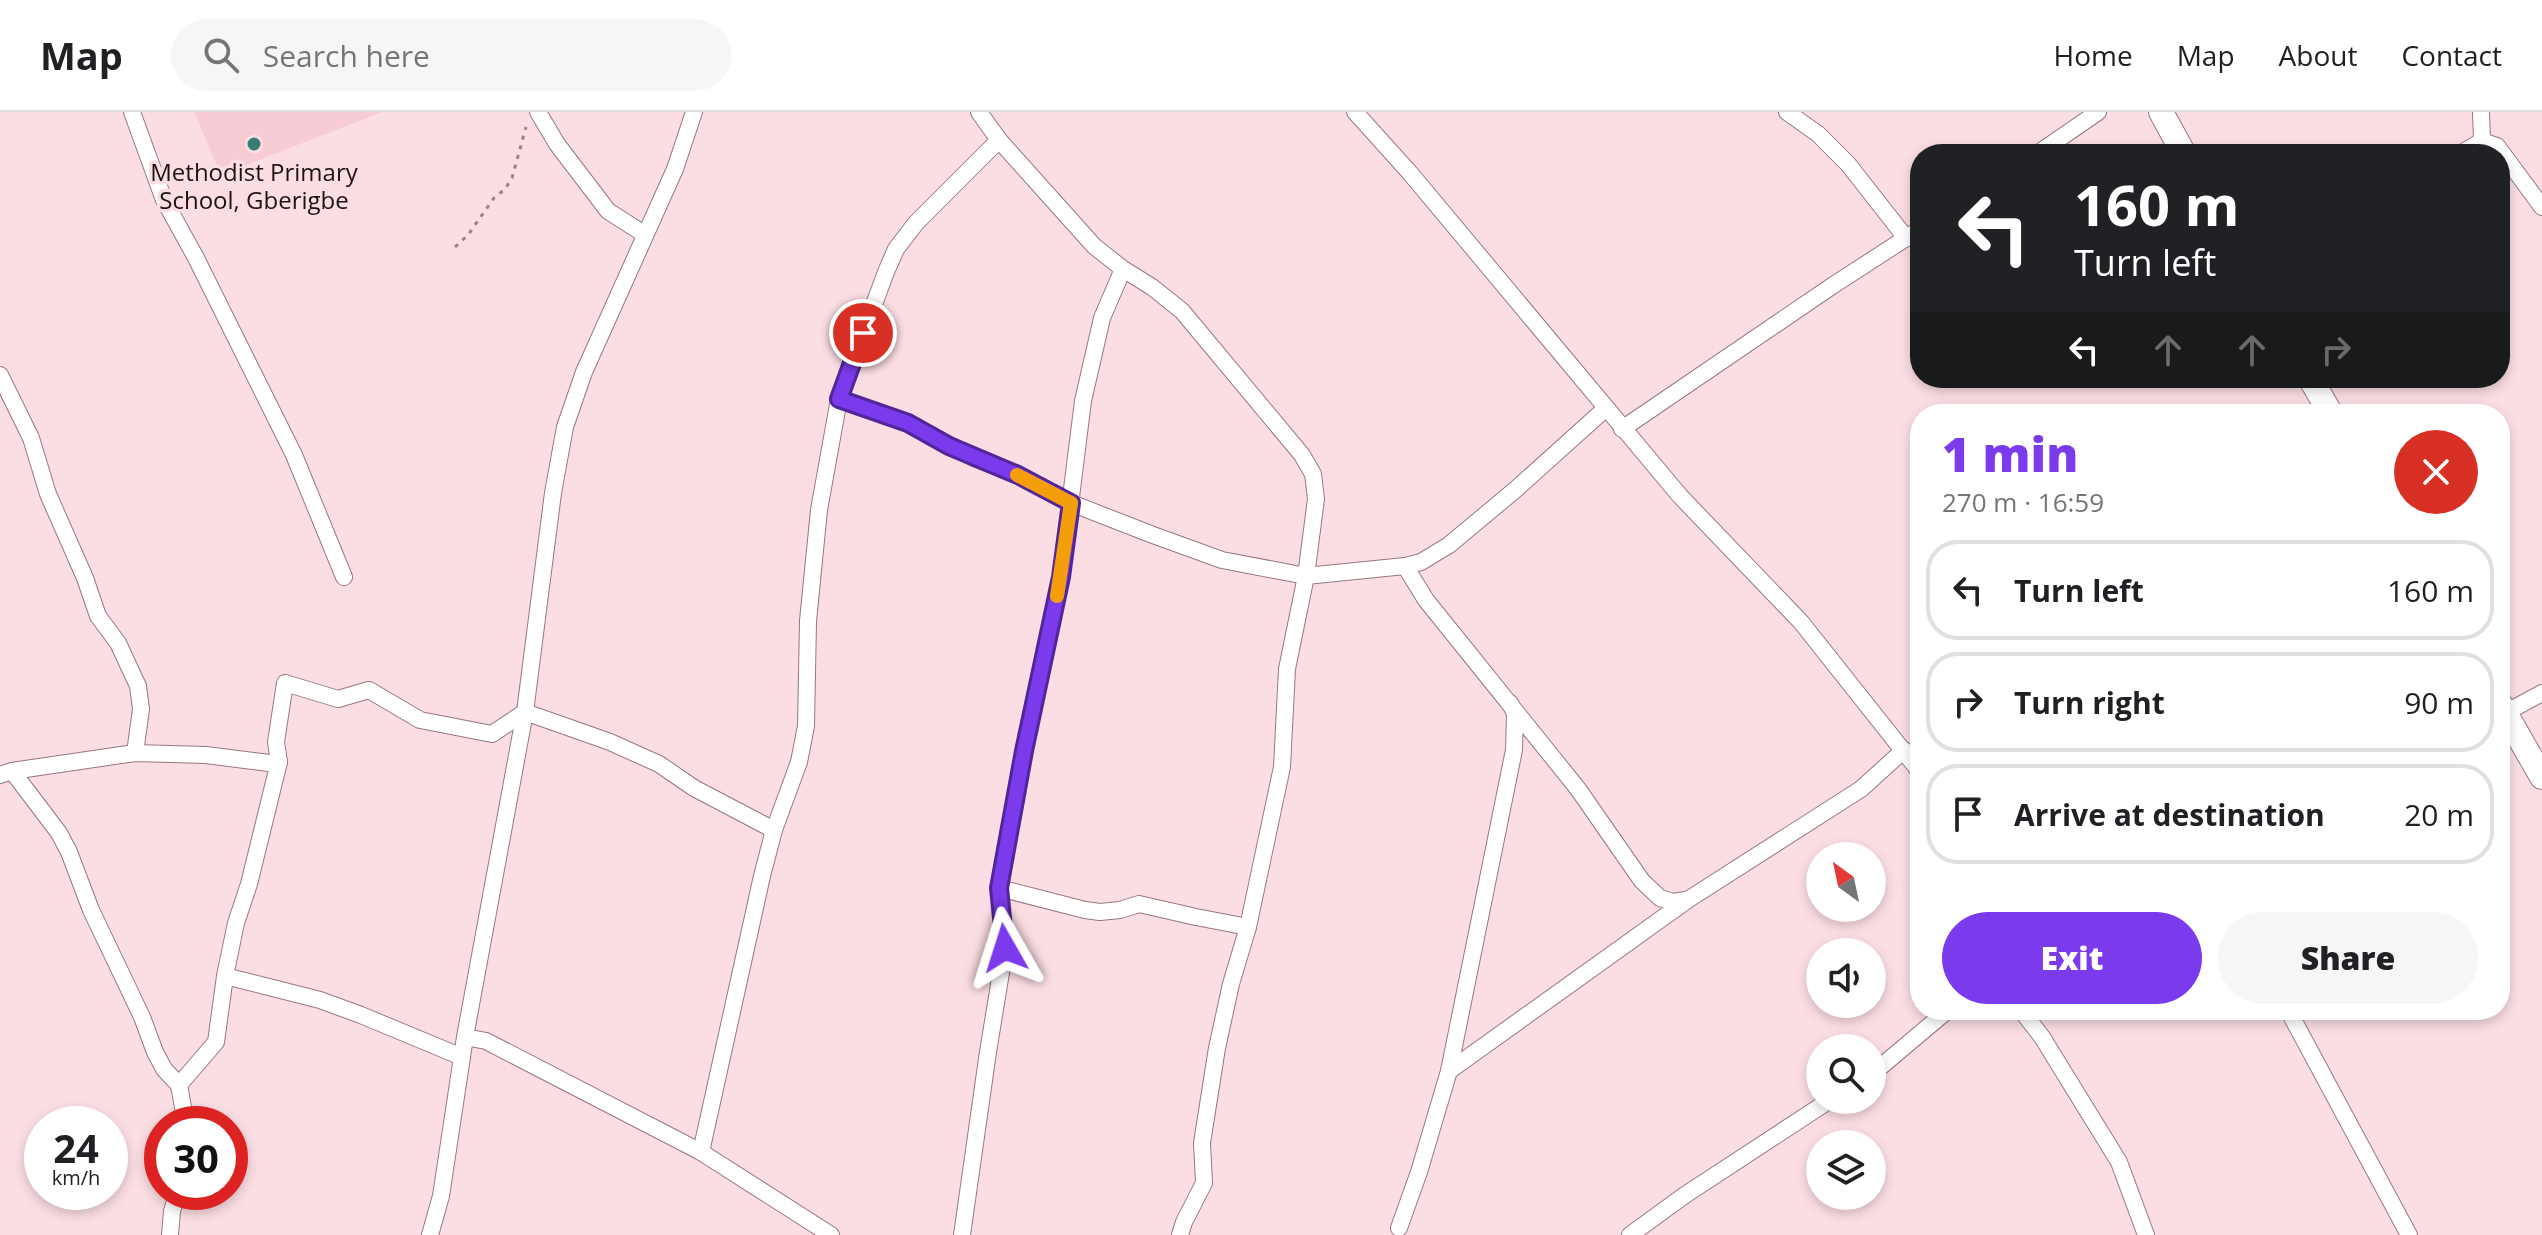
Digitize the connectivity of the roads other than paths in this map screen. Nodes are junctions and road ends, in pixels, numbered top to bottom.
1 (132, 112) edge
2 (538, 112) edge
3 (694, 112) edge
4 (979, 112) edge
5 (1355, 112) edge
6 (1787, 112) edge
7 (2098, 112) edge
8 (2161, 112) edge
9 (2481, 112) edge
10 (999, 140) junction
11 (2482, 141) junction
12 (2052, 144) edge
13 (2179, 144) edge
14 (2477, 144) edge
15 (2491, 144) edge
16 (2510, 164) edge
17 (2542, 207) edge
18 (1910, 231) edge
19 (644, 234) junction
20 (1910, 236) edge
21 (1123, 269) junction
22 (0, 375) edge
23 (839, 399) junction
24 (1605, 409) junction
25 (1622, 429) junction
26 (1071, 503) junction
27 (1405, 566) junction
28 (1306, 576) junction
29 (344, 577) dead end
30 (2542, 693) edge
31 (1510, 703) junction
32 (2510, 706) edge
33 (525, 712) junction
34 (2510, 721) edge
35 (1904, 750) junction
36 (135, 753) junction
37 (1910, 758) edge
38 (279, 762) junction
39 (6, 773) edge
40 (2542, 777) edge
41 (774, 830) junction
42 (999, 888) junction
43 (1689, 899) junction
44 (1248, 927) junction
45 (225, 976) junction
46 (1936, 1020) edge
47 (2029, 1020) edge
48 (2293, 1020) edge
49 (465, 1037) junction
50 (462, 1057) junction
51 (1886, 1062) edge
52 (1449, 1071) junction
53 (179, 1085) junction
54 (183, 1106) edge
55 (1809, 1114) edge
56 (701, 1152) junction
57 (172, 1210) edge
58 (1399, 1228) dead end
59 (170, 1235) edge
60 (430, 1235) edge
61 (831, 1235) edge
62 (962, 1235) edge
63 (1180, 1235) edge
64 (1630, 1235) edge
65 (2146, 1235) edge
66 (2409, 1235) edge

1 - 29 street
2 - 19 street
3 - 19 street
4 - 10 street
5 - 24 street
6 - 18 street
7 - 12 street
8 - 13 street
9 - 11 street
10 - 21 street
10 - 23 street
11 - 14 street
11 - 15 street
16 - 17 street
19 - 33 street
20 - 25 street
21 - 26 street
21 - 28 street
22 - 36 street
23 - 26 street
23 - 41 street
24 - 25 street
24 - 27 street
25 - 35 street
26 - 28 street
26 - 42 street
27 - 28 street
27 - 31 street
28 - 44 street
30 - 32 street
31 - 43 street
31 - 52 street
33 - 38 street
33 - 41 street
33 - 49 street
34 - 40 street
35 - 37 street
35 - 43 street
36 - 38 street
36 - 39 street
38 - 45 street
39 - 53 street
41 - 56 street
42 - 44 street
42 - 62 street
43 - 52 street
44 - 63 street
45 - 50 street
45 - 53 street
46 - 51 street
47 - 65 street
48 - 66 street
49 - 50 street
49 - 56 street
50 - 60 street
52 - 58 street
53 - 54 street
55 - 64 street
56 - 61 street
57 - 59 street

